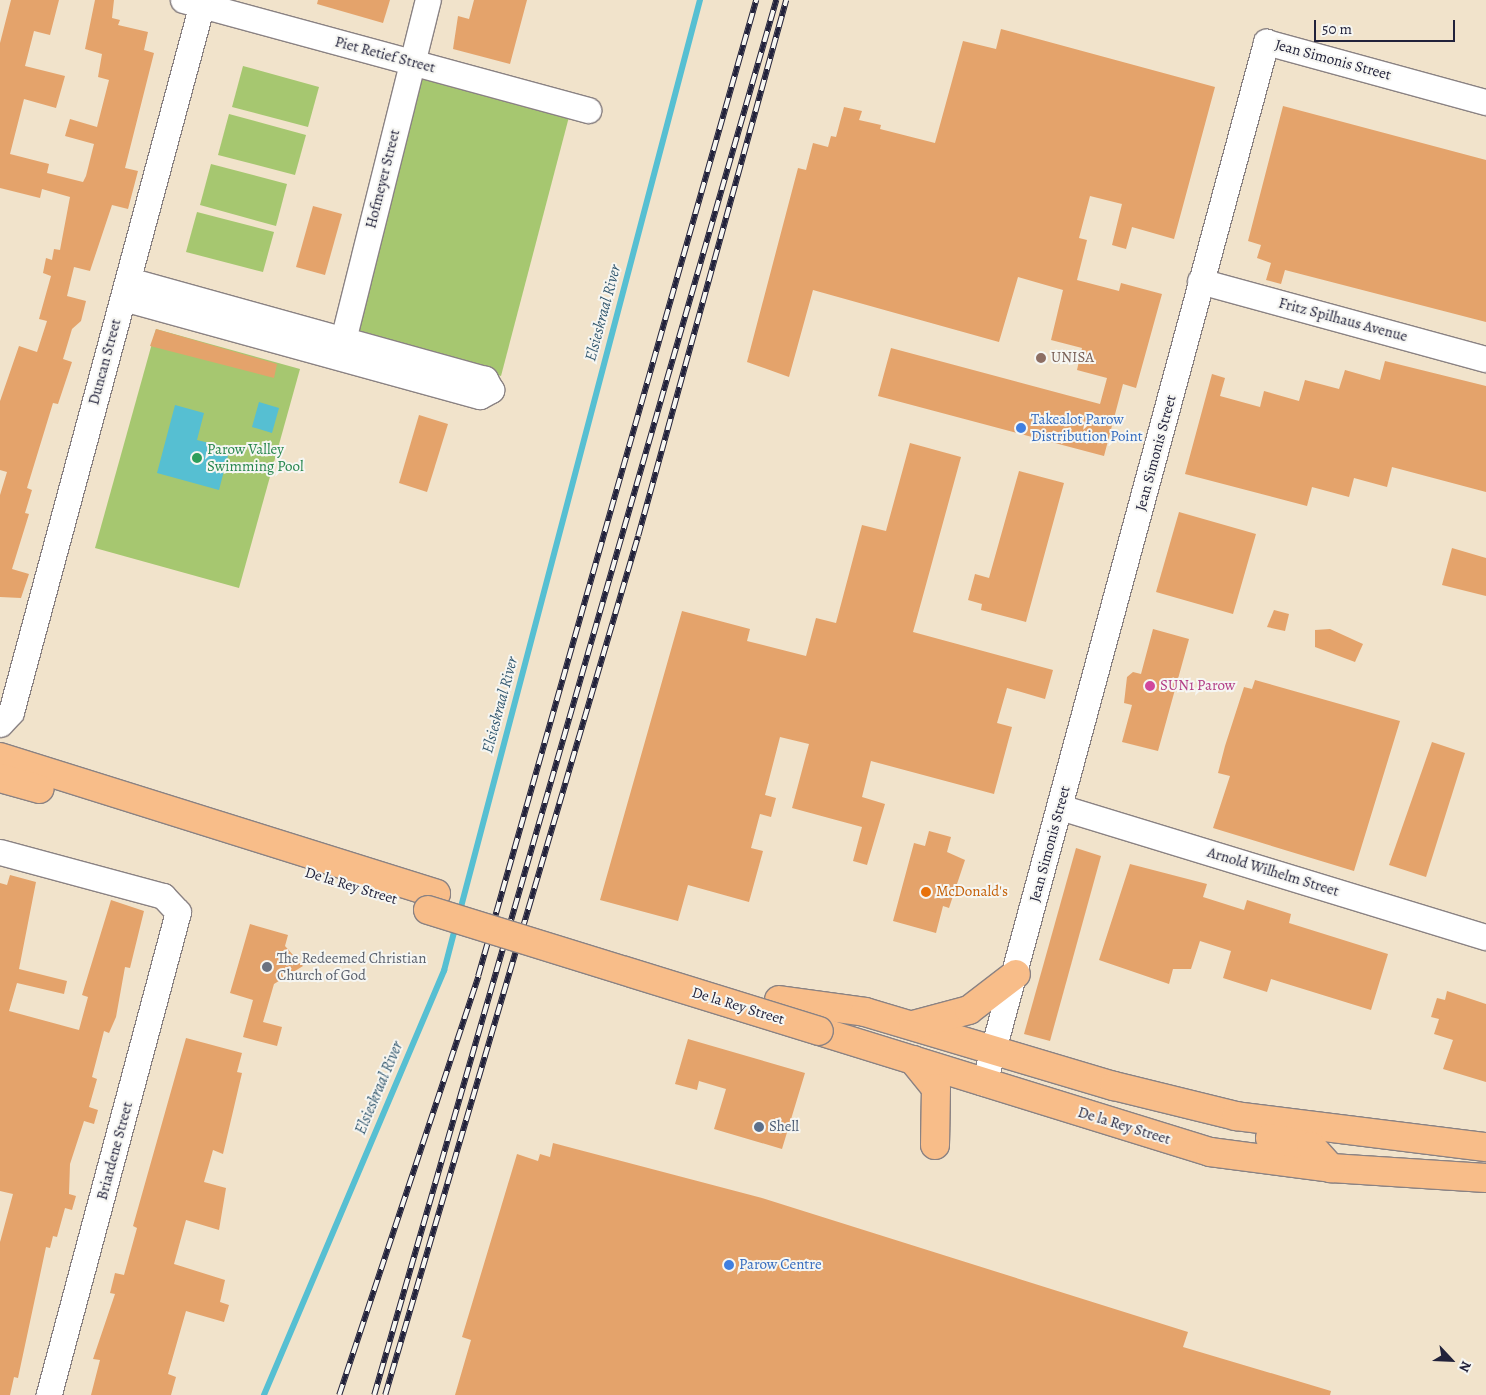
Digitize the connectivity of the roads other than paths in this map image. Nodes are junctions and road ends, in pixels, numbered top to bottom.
1 (428, 0) edge
2 (196, 2) edge
3 (411, 62) junction
4 (1486, 102) edge
5 (588, 110) dead end
6 (1200, 281) junction
7 (125, 289) junction
8 (341, 349) junction
9 (1486, 359) edge
10 (2, 723) edge
11 (0, 757) edge
12 (0, 778) edge
13 (1060, 806) junction
14 (0, 852) edge
15 (432, 902) junction
16 (1486, 937) edge
17 (1016, 974) junction
18 (914, 1025) junction
19 (994, 1051) junction
20 (913, 1060) junction
21 (984, 1083) junction
22 (1114, 1086) junction
23 (935, 1145) dead end
24 (1486, 1147) edge
25 (1331, 1168) junction
26 (1486, 1178) edge
27 (49, 1395) edge

1 - 3 street, Hofmeyer Street
2 - 3 street, Piet Retief Street
2 - 7 street, Duncan Street
3 - 5 street, Piet Retief Street
3 - 8 street, Hofmeyer Street
4 - 6 street, Jean Simonis Street
6 - 9 street, Fritz Spilhaus Avenue
6 - 13 street, Jean Simonis Street
7 - 8 street
7 - 10 street, Duncan Street
8 - 8 street
11 - 15 main road, De la Rey Street
12 - 15 main road, De la Rey Street
13 - 16 street, Arnold Wilhelm Street
13 - 17 street, Jean Simonis Street
14 - 27 street, Briardene Street
15 - 18 main road, De la Rey Street
15 - 20 main road, De la Rey Street, bridge
17 - 18 main road
17 - 19 street, Jean Simonis Street
18 - 19 main road, De la Rey Street
19 - 21 street, Jean Simonis Street
19 - 22 main road, De la Rey Street
20 - 21 main road, De la Rey Street
20 - 23 main road
21 - 25 main road, De la Rey Street
22 - 24 main road, De la Rey Street
22 - 25 main road
25 - 26 main road, De la Rey Street

